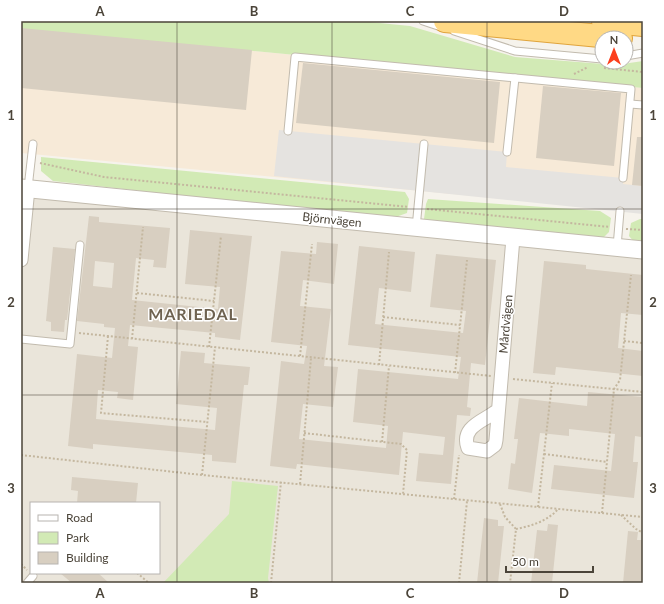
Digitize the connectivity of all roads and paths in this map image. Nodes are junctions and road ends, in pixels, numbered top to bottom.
1 (423, 21) edge
2 (445, 21) edge
3 (603, 21) edge
4 (643, 25) edge
5 (594, 35) edge
6 (594, 58) edge
7 (585, 65) dead end
8 (591, 66) dead end
9 (625, 70) edge
10 (643, 72) edge
11 (515, 78) junction
12 (630, 104) junction
13 (643, 105) edge
14 (288, 131) dead end
15 (33, 144) dead end
16 (424, 144) dead end
17 (507, 152) dead end
18 (31, 161) junction
19 (623, 178) dead end
20 (24, 188) edge
21 (418, 208) junction
22 (620, 211) dead end
23 (143, 227) dead end
24 (416, 228) junction
25 (618, 228) junction
26 (643, 230) edge
27 (221, 236) dead end
28 (513, 238) junction
29 (312, 244) dead end
30 (80, 245) dead end
31 (617, 248) junction
32 (643, 250) edge
33 (389, 252) dead end
34 (21, 253) edge
35 (467, 260) dead end
36 (631, 275) dead end
37 (136, 293) junction
38 (214, 301) junction
39 (383, 317) junction
40 (460, 324) junction
41 (72, 332) junction
42 (108, 336) junction
43 (21, 339) edge
44 (132, 339) junction
45 (624, 341) junction
46 (643, 343) edge
47 (209, 347) junction
48 (215, 347) junction
49 (300, 356) junction
50 (311, 357) junction
51 (378, 365) junction
52 (389, 366) junction
53 (455, 372) junction
54 (502, 377) junction
55 (552, 383) junction
56 (614, 389) junction
57 (643, 392) edge
58 (498, 410) junction
59 (207, 422) junction
60 (304, 434) junction
61 (382, 442) junction
62 (468, 448) junction
63 (544, 454) junction
64 (21, 455) edge
65 (607, 462) junction
66 (202, 475) junction
67 (282, 482) junction
68 (300, 484) junction
69 (403, 494) junction
70 (454, 499) junction
71 (467, 501) junction
72 (500, 504) junction
73 (538, 507) junction
74 (558, 509) junction
75 (602, 513) junction
76 (621, 515) junction
77 (643, 517) edge
78 (516, 528) junction
79 (643, 533) edge
80 (138, 574) edge
81 (34, 576) dead end
82 (27, 583) edge
83 (149, 583) edge
84 (271, 583) edge
85 (459, 583) edge
86 (510, 583) edge

1 - 6 lane
2 - 5 highway
3 - 4 highway
7 - 8 path
9 - 10 path
11 - 12 lane
11 - 14 lane
11 - 17 lane
12 - 13 lane
12 - 19 lane
15 - 18 lane
16 - 21 lane
18 - 20 lane
18 - 21 path
20 - 24 street, Björnvägen
20 - 34 street
21 - 24 lane
21 - 25 path
22 - 25 lane
23 - 37 path
24 - 28 street, Björnvägen
25 - 26 path
25 - 31 lane
27 - 38 path
28 - 31 street, Björnvägen
28 - 54 street, Mårdvägen
29 - 49 path
30 - 41 lane
31 - 32 street, Björnvägen
33 - 39 path
35 - 40 path
36 - 45 path
37 - 38 path
37 - 44 path
38 - 47 path
39 - 40 path
39 - 51 path
40 - 53 path
41 - 42 path
41 - 43 lane
42 - 44 path
42 - 59 path
44 - 47 path
45 - 46 path
45 - 56 path
47 - 48 path
48 - 49 path
48 - 59 path
49 - 50 path
50 - 51 path
50 - 60 path
51 - 52 path
52 - 53 path
52 - 61 path
53 - 54 path
54 - 55 path
54 - 58 street, Mårdvägen
55 - 56 path
55 - 63 path
56 - 57 path
56 - 65 path
58 - 62 street
58 - 62 street, Mårdvägen
59 - 66 path
60 - 61 path
60 - 68 path
61 - 69 path
62 - 70 path
63 - 65 path
63 - 73 path
64 - 66 path
65 - 75 path
66 - 67 path
67 - 68 path
67 - 84 path
68 - 69 path
69 - 70 path
70 - 71 path
71 - 72 path
71 - 85 path
72 - 73 path
72 - 78 path
73 - 74 path
74 - 75 path
74 - 78 path
75 - 76 path
76 - 77 path
76 - 79 path
78 - 86 path
80 - 83 path
81 - 82 lane

